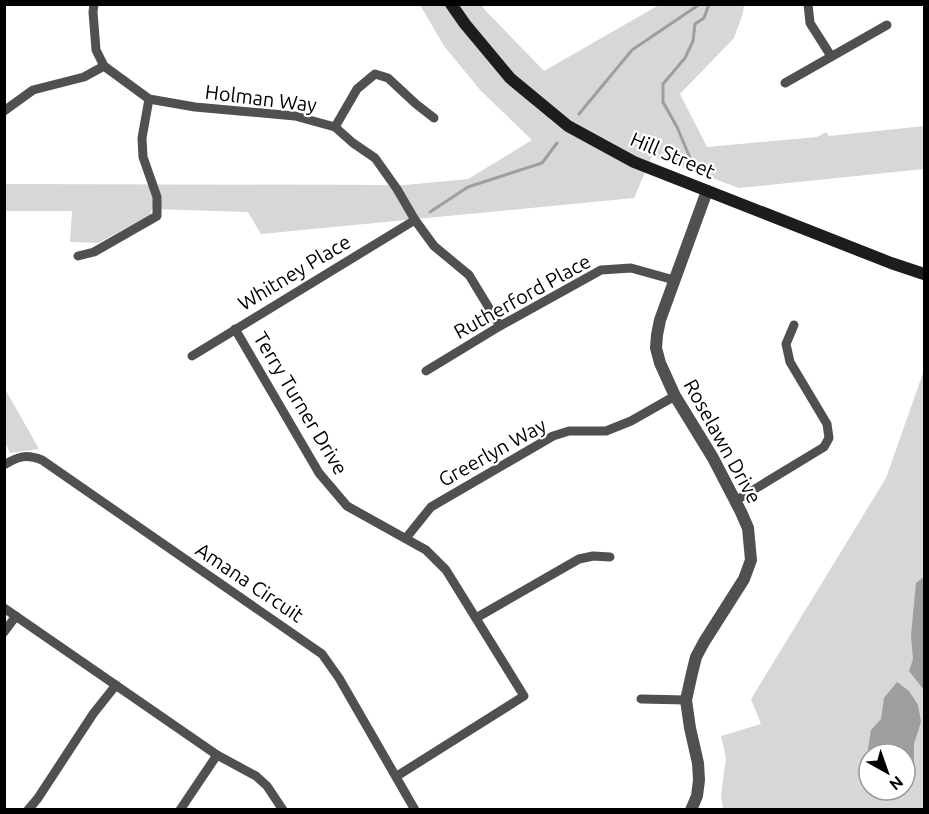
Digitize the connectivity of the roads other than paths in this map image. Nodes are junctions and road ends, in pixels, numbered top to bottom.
1 (94, 4) edge
2 (451, 4) edge
3 (808, 4) edge
4 (887, 25) dead end
5 (831, 56) junction
6 (104, 66) junction
7 (784, 83) dead end
8 (149, 99) junction
9 (4, 111) edge
10 (434, 118) dead end
11 (335, 127) junction
12 (706, 191) junction
13 (415, 220) junction
14 (78, 256) dead end
15 (924, 274) edge
16 (674, 280) junction
17 (794, 325) dead end
18 (500, 326) junction
19 (235, 329) junction
20 (192, 356) dead end
21 (426, 371) dead end
22 (675, 396) junction
23 (4, 465) edge
24 (735, 501) junction
25 (406, 538) junction
26 (610, 556) dead end
27 (4, 608) edge
28 (16, 616) junction
29 (476, 618) junction
30 (4, 632) edge
31 (116, 685) junction
32 (641, 699) dead end
33 (686, 700) junction
34 (217, 754) junction
35 (397, 776) junction
36 (28, 810) edge
37 (180, 810) edge
38 (283, 810) edge
39 (416, 810) edge
40 (692, 810) edge

1 - 6 street
2 - 12 main road, Hill Street
3 - 5 street
4 - 5 street
5 - 7 street
6 - 8 street, Holman Way
6 - 9 street
8 - 11 street, Holman Way
8 - 14 street
10 - 11 street
11 - 13 street, Holman Way
12 - 15 main road, Hill Street
12 - 16 street, Roselawn Drive
13 - 18 street, Holman Way
13 - 19 street, Whitney Place
16 - 18 street, Rutherford Place
16 - 22 street, Roselawn Drive
17 - 24 street
18 - 21 street, Rutherford Place
19 - 20 street, Whitney Place
19 - 25 street, Terry Turner Drive
22 - 24 street, Roselawn Drive
22 - 25 street, Greerlyn Way
23 - 35 street, Amana Circuit
24 - 33 street, Roselawn Drive
25 - 29 street, Terry Turner Drive
26 - 29 street
27 - 28 street
28 - 30 street
28 - 31 street
29 - 35 street, Terry Turner Drive
31 - 34 street
31 - 36 street
32 - 33 street
33 - 40 street, Roselawn Drive
34 - 37 street
34 - 38 street
35 - 39 street, Amana Circuit

